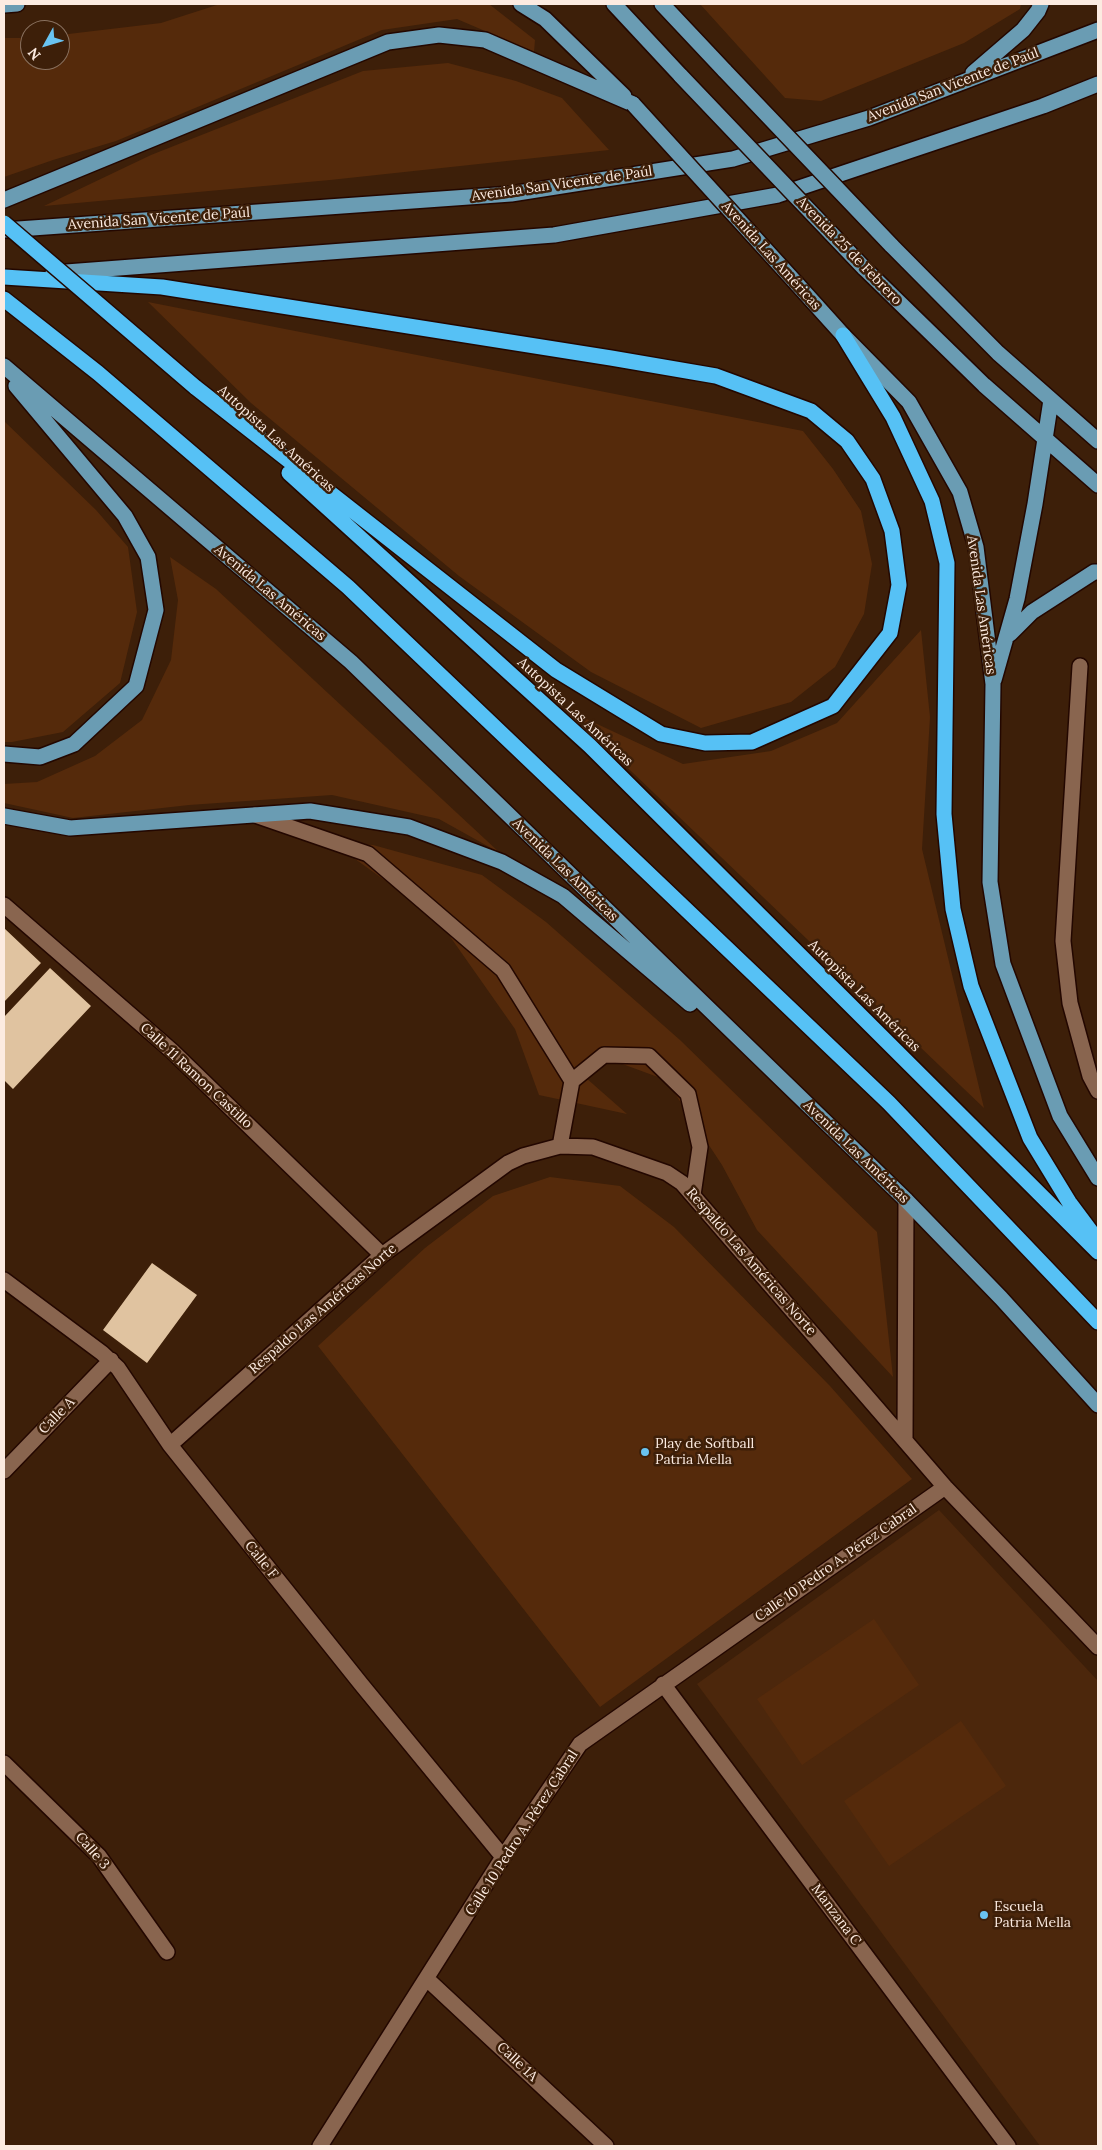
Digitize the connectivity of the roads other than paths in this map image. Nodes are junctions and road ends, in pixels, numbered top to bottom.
1 (17, 4) edge
2 (521, 4) edge
3 (614, 4) edge
4 (662, 4) edge
5 (1041, 4) edge
6 (4, 5) edge
7 (1098, 30) edge
8 (963, 81) junction
9 (1098, 84) edge
10 (632, 104) junction
11 (4, 200) edge
12 (4, 223) edge
13 (4, 230) edge
14 (4, 277) edge
15 (4, 299) edge
16 (843, 335) junction
17 (4, 366) edge
18 (4, 371) edge
19 (195, 387) junction
20 (1052, 400) junction
21 (1046, 439) junction
22 (1098, 441) edge
23 (1098, 485) edge
24 (1098, 572) edge
25 (1009, 635) junction
26 (1080, 666) dead end
27 (993, 684) junction
28 (4, 754) edge
29 (255, 815) junction
30 (4, 816) edge
31 (4, 905) edge
32 (572, 1082) junction
33 (1098, 1091) edge
34 (794, 1092) junction
35 (560, 1146) junction
36 (1098, 1178) edge
37 (693, 1195) junction
38 (906, 1200) junction
39 (1098, 1241) edge
40 (1098, 1252) edge
41 (382, 1255) junction
42 (4, 1280) edge
43 (1098, 1322) edge
44 (111, 1360) junction
45 (1098, 1405) edge
46 (905, 1439) junction
47 (170, 1445) junction
48 (4, 1471) edge
49 (945, 1487) junction
50 (1098, 1648) edge
51 (663, 1684) junction
52 (4, 1763) edge
53 (504, 1857) junction
54 (167, 1952) dead end
55 (427, 1978) junction
56 (320, 2146) edge
57 (606, 2146) edge
58 (1008, 2146) edge

1 - 6 main road
2 - 10 main road, Avenida Las Américas
3 - 21 main road, Avenida 25 de Febrero, bridge
4 - 20 main road, bridge
5 - 8 main road
7 - 8 main road, Avenida San Vicente de Paúl
8 - 13 main road, Avenida San Vicente de Paúl
9 - 14 main road
10 - 11 main road
10 - 16 main road, Avenida Las Américas, bridge
12 - 19 highway, Autopista Las Américas, bridge
14 - 19 highway
15 - 43 highway
16 - 27 main road, Avenida Las Américas
16 - 39 highway
17 - 34 main road, Avenida Las Américas
18 - 28 main road
19 - 40 highway, Autopista Las Américas
20 - 21 main road
20 - 22 main road
21 - 23 main road, Avenida 25 de Febrero
21 - 25 main road
24 - 25 main road
25 - 27 main road
26 - 33 street
27 - 36 main road, Avenida Las Américas
29 - 30 main road
29 - 32 street
29 - 34 main road
31 - 41 street, Calle 11 Ramon Castillo
32 - 35 street
32 - 37 street
34 - 38 main road, Avenida Las Américas
35 - 37 street, Respaldo Las Américas Norte
35 - 41 street, Respaldo Las Américas Norte
37 - 46 street, Respaldo Las Américas Norte
38 - 45 main road, Avenida Las Américas
38 - 46 street
41 - 47 street, Respaldo Las Américas Norte
42 - 44 street, Calle F
44 - 47 street, Calle F
44 - 48 street, Calle A
46 - 49 street, Respaldo Las Américas Norte
47 - 53 street, Calle F
49 - 50 street, Respaldo Las Américas Norte
49 - 51 street, Calle 10 Pedro A. Pérez Cabral
51 - 53 street, Calle 10 Pedro A. Pérez Cabral
51 - 58 street, Manzana C
52 - 54 street, Calle 3
53 - 55 street, Calle 10 Pedro A. Pérez Cabral
55 - 56 street, Calle 10 Pedro A. Pérez Cabral
55 - 57 street, Calle 1A

